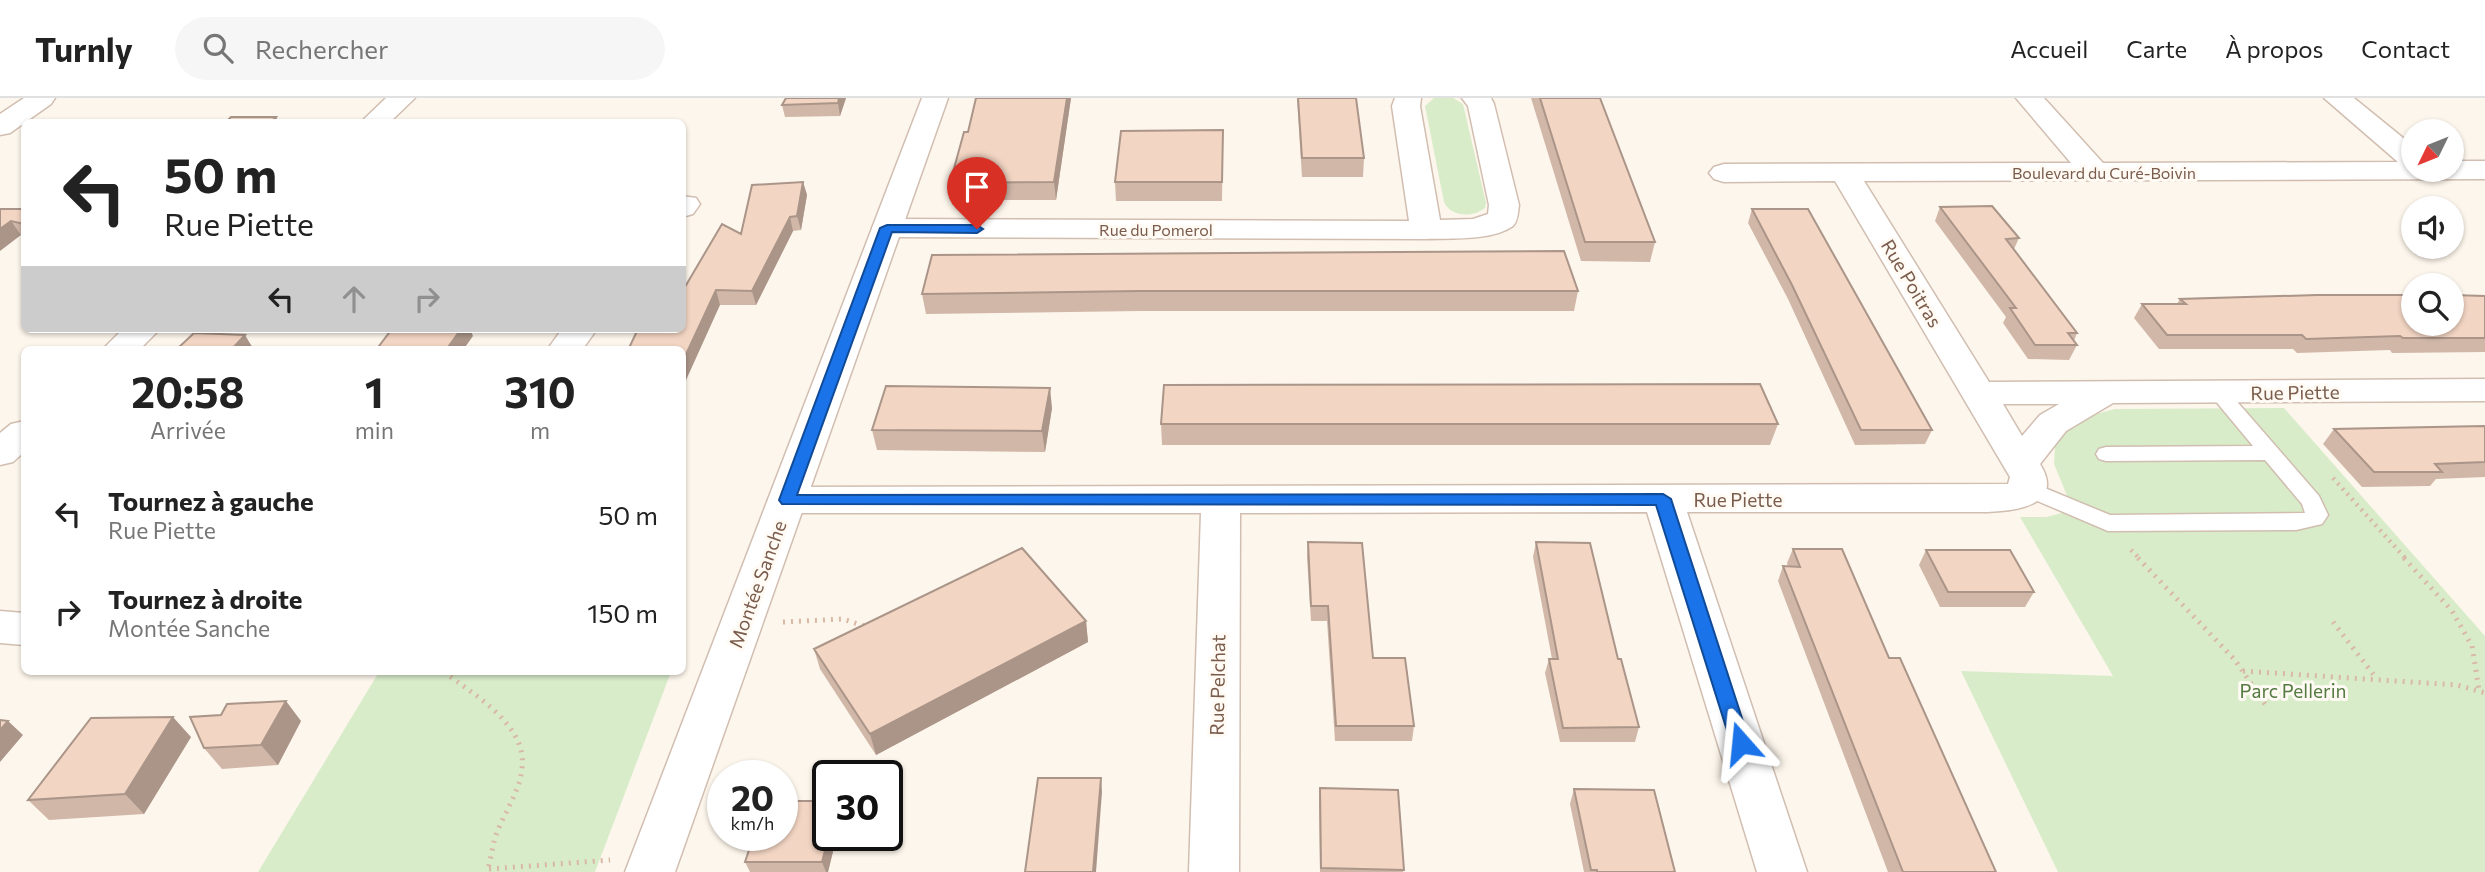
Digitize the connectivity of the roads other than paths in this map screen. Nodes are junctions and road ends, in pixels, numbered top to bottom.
1 (42, 98) edge
2 (402, 98) edge
3 (935, 98) edge
4 (1408, 98) edge
5 (1475, 98) edge
6 (2029, 98) edge
7 (2337, 98) edge
8 (378, 119) edge
9 (0, 127) edge
10 (2401, 150) edge
11 (2401, 170) edge
12 (2464, 170) edge
13 (2485, 170) edge
14 (2095, 172) junction
15 (1724, 173) dead end
16 (1845, 174) junction
17 (887, 228) junction
18 (1426, 230) junction
19 (138, 333) edge
20 (124, 346) edge
21 (2485, 390) edge
22 (1979, 393) junction
23 (2105, 393) junction
24 (2219, 393) junction
25 (21, 436) edge
26 (0, 453) edge
27 (2271, 453) junction
28 (2106, 454) dead end
29 (2024, 476) junction
30 (1222, 499) junction
31 (1663, 499) junction
32 (787, 500) junction
33 (0, 627) edge
34 (21, 629) edge
35 (636, 865) edge
36 (1214, 872) edge
37 (1782, 872) edge

1 - 9 street
2 - 8 street
3 - 17 street, Montée Sanche
4 - 18 street
5 - 18 street, Rue du Pomerol
6 - 14 street
7 - 10 street
11 - 14 street, Boulevard du Curé-Boivin
12 - 13 street, Boulevard du Curé-Boivin
14 - 16 street, Boulevard du Curé-Boivin
15 - 16 street, Boulevard du Curé-Boivin
16 - 22 street, Rue Poitras
17 - 18 street, Rue du Pomerol
17 - 32 street, Montée Sanche
19 - 20 street
21 - 24 street, Rue Piette
22 - 23 street, Rue Piette
22 - 29 street
23 - 24 street, Rue Piette
23 - 29 street
24 - 27 lane
25 - 26 street
27 - 28 lane
27 - 29 lane
29 - 31 street, Rue Piette
30 - 31 street, Rue Piette
30 - 32 street, Rue Piette
30 - 36 street, Rue Pelchat
31 - 37 street
32 - 35 street, Montée Sanche
33 - 34 street

